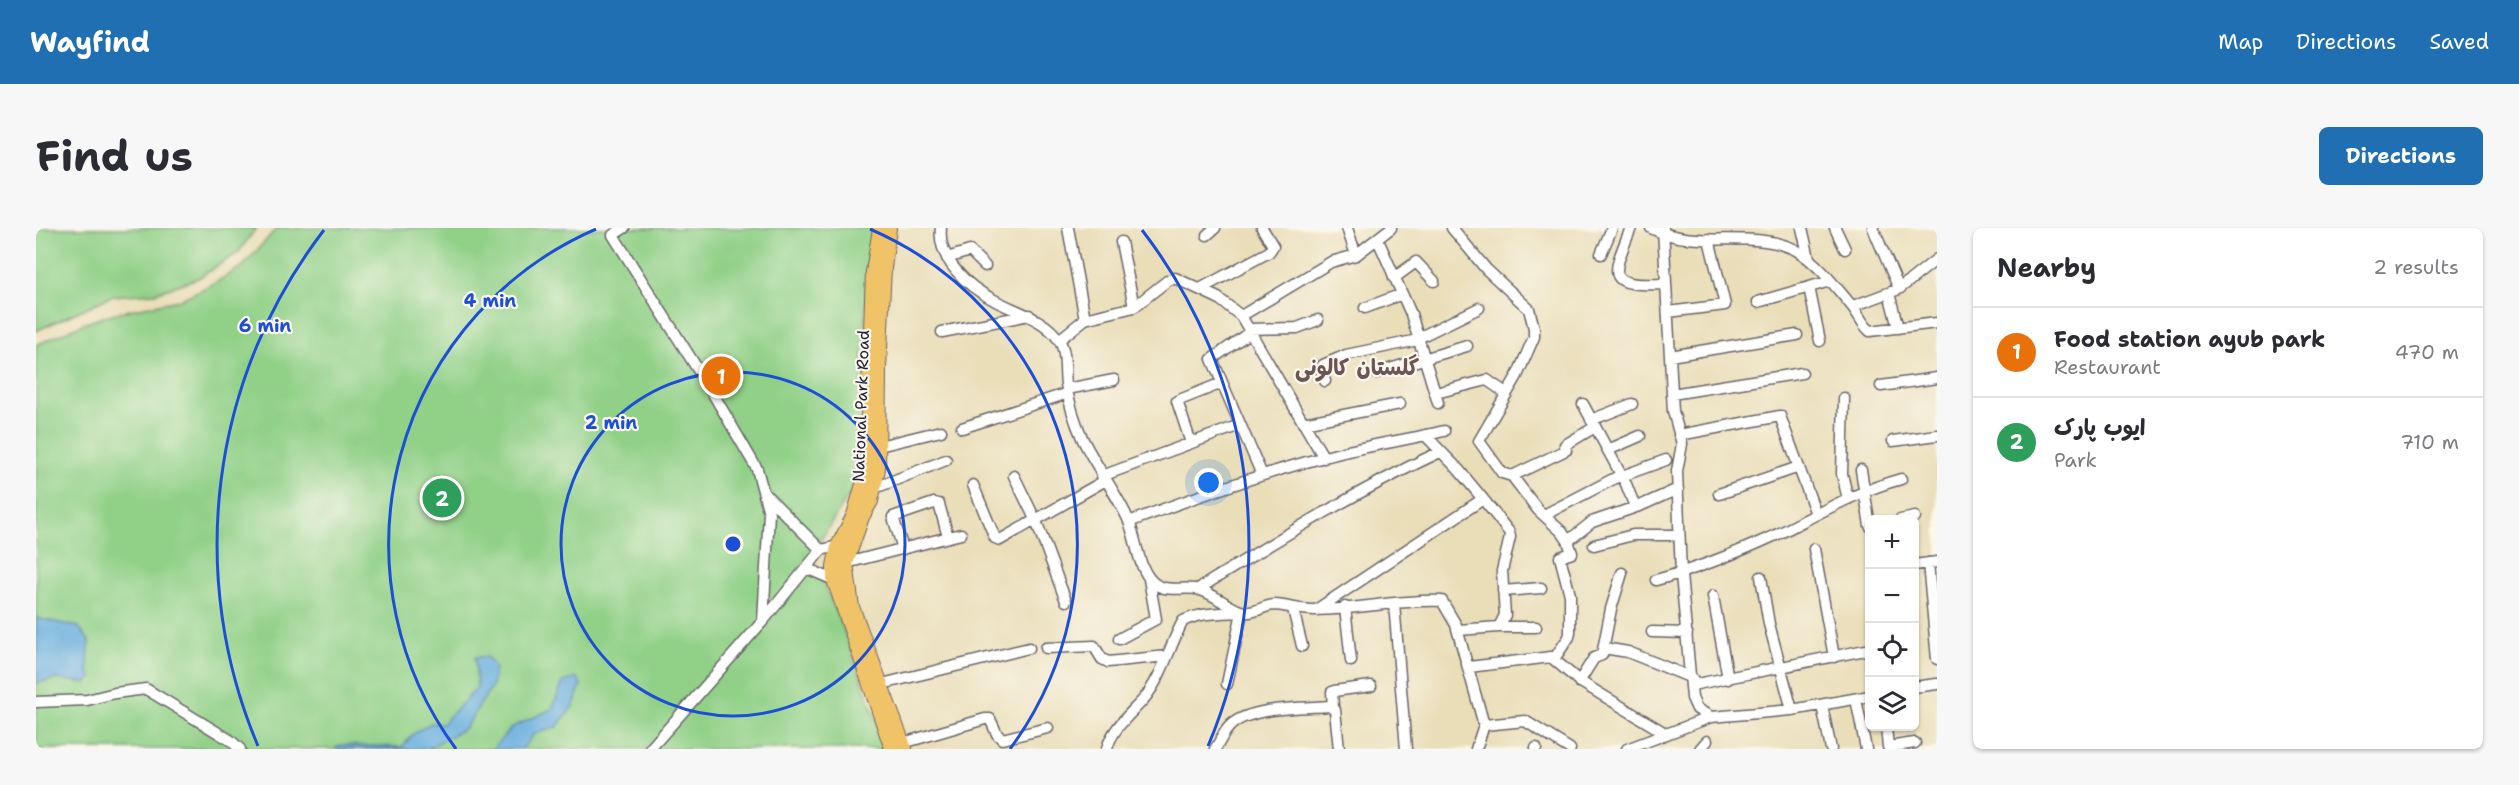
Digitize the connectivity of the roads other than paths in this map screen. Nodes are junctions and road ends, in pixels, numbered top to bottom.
1 (624, 228) edge
2 (880, 228) edge
3 (889, 228) edge
4 (941, 228) edge
5 (1068, 228) edge
6 (1262, 228) edge
7 (1347, 228) edge
8 (1391, 228) edge
9 (1452, 228) edge
10 (1612, 228) edge
11 (1631, 228) edge
12 (1651, 228) edge
13 (1802, 228) edge
14 (1835, 228) edge
15 (1873, 228) edge
16 (1664, 231) edge
17 (1743, 234) edge
18 (1706, 236) edge
19 (1378, 240) junction
20 (1121, 242) dead end
21 (1845, 249) dead end
22 (1601, 254) dead end
23 (1356, 255) junction
24 (947, 258) junction
25 (1809, 258) junction
26 (1937, 259) edge
27 (985, 266) dead end
28 (1395, 278) junction
29 (1434, 281) dead end
30 (1830, 281) junction
31 (1666, 284) junction
32 (878, 286) junction
33 (1809, 287) junction
34 (1200, 289) junction
35 (1894, 291) junction
36 (1402, 294) junction
37 (1758, 302) dead end
38 (1853, 306) junction
39 (1134, 307) junction
40 (1365, 308) dead end
41 (1479, 308) dead end
42 (1668, 312) junction
43 (1029, 315) junction
44 (1241, 316) junction
45 (1085, 319) junction
46 (1318, 320) dead end
47 (1937, 323) edge
48 (1898, 328) junction
49 (1249, 330) junction
50 (942, 332) dead end
51 (1797, 335) dead end
52 (1418, 339) junction
53 (1059, 340) junction
54 (1820, 341) dead end
55 (1467, 346) dead end
56 (1670, 356) junction
57 (1425, 360) junction
58 (1376, 373) dead end
59 (1802, 373) dead end
60 (1937, 378) edge
61 (1114, 380) dead end
62 (1325, 381) dead end
63 (1222, 383) junction
64 (1881, 386) dead end
65 (1068, 391) junction
66 (1506, 393) junction
67 (1672, 394) junction
68 (1844, 398) dead end
69 (1400, 404) dead end
70 (1583, 404) dead end
71 (1632, 404) dead end
72 (1303, 423) junction
73 (1593, 424) junction
74 (1240, 425) junction
75 (962, 429) dead end
76 (941, 431) dead end
77 (1444, 431) dead end
78 (1425, 435) junction
79 (1640, 435) dead end
80 (1679, 435) junction
81 (1937, 435) edge
82 (1893, 441) dead end
83 (1191, 443) junction
84 (879, 446) junction
85 (1608, 450) junction
86 (1440, 452) junction
87 (1324, 458) junction
88 (946, 460) dead end
89 (1666, 460) dead end
90 (1799, 467) junction
91 (1861, 470) dead end
92 (1262, 475) junction
93 (1014, 476) dead end
94 (1512, 476) junction
95 (1622, 476) junction
96 (1104, 478) junction
97 (1901, 479) dead end
98 (973, 485) dead end
99 (875, 488) junction
100 (1678, 489) junction
101 (1864, 491) junction
102 (765, 494) junction
103 (1719, 494) dead end
104 (1483, 499) junction
105 (1848, 499) junction
106 (1635, 507) junction
107 (1816, 514) junction
108 (1544, 515) junction
109 (1868, 515) edge
110 (1036, 521) junction
111 (1129, 522) junction
112 (961, 534) dead end
113 (1679, 535) junction
114 (948, 537) junction
115 (1568, 541) junction
116 (1594, 545) dead end
117 (844, 548) junction
118 (903, 549) junction
119 (1814, 549) dead end
120 (821, 550) junction
121 (846, 563) junction
122 (1932, 563) edge
123 (807, 568) junction
124 (1622, 573) dead end
125 (1681, 574) junction
126 (1761, 577) dead end
127 (1149, 579) junction
128 (834, 580) junction
129 (1656, 580) dead end
130 (1541, 588) dead end
131 (1198, 589) junction
132 (1503, 591) junction
133 (1713, 596) dead end
134 (1066, 601) dead end
135 (1394, 603) junction
136 (770, 605) junction
137 (1345, 607) junction
138 (1293, 609) junction
139 (1317, 610) junction
140 (1242, 612) junction
141 (1499, 627) junction
142 (1536, 627) dead end
143 (1458, 630) junction
144 (1652, 632) dead end
145 (1687, 633) junction
146 (1936, 636) edge
147 (1119, 639) dead end
148 (1302, 646) dead end
149 (1029, 648) dead end
150 (1046, 648) dead end
151 (1604, 648) junction
152 (1865, 650) edge
153 (1167, 656) junction
154 (1834, 657) junction
155 (1554, 659) junction
156 (1937, 659) edge
157 (1351, 661) dead end
158 (1469, 667) junction
159 (1781, 669) junction
160 (1728, 679) junction
161 (1580, 682) junction
162 (1692, 682) junction
163 (882, 684) junction
164 (1227, 684) dead end
165 (1937, 684) edge
166 (1371, 686) dead end
167 (1919, 686) edge
168 (1865, 697) edge
169 (1856, 699) junction
170 (36, 702) edge
171 (1822, 706) junction
172 (1333, 707) junction
173 (1792, 710) junction
174 (1711, 717) junction
175 (1484, 725) junction
176 (1048, 728) dead end
177 (1886, 731) edge
178 (1665, 733) junction
179 (1915, 743) dead end
180 (1643, 746) edge
181 (900, 747) edge
182 (1885, 748) edge
183 (240, 749) edge
184 (650, 749) edge
185 (1107, 749) edge
186 (1215, 749) edge
187 (1339, 749) edge
188 (1406, 749) edge
189 (1476, 749) edge
190 (1570, 749) edge
191 (1628, 749) edge
192 (1831, 749) edge
193 (1866, 749) edge

1 - 102 street
2 - 32 main road, National Park Road
3 - 32 main road, National Park Road
4 - 24 street
5 - 45 street
6 - 34 street
7 - 23 street
8 - 19 street
9 - 66 street
10 - 22 street
11 - 31 street
12 - 16 street
13 - 25 street
14 - 21 street
15 - 35 street
16 - 18 street
16 - 31 street
17 - 18 street
17 - 25 street
18 - 42 street
19 - 23 street
19 - 28 street
20 - 39 street
23 - 44 street
24 - 27 street
24 - 43 street
25 - 30 street
26 - 35 street
28 - 29 street
28 - 36 street
30 - 33 street
30 - 38 street
31 - 42 street
32 - 84 main road, National Park Road
32 - 117 main road, National Park Road
33 - 37 street
33 - 54 street
34 - 39 street
34 - 44 street
35 - 38 street
35 - 48 street
36 - 40 street
36 - 52 street
38 - 48 street
39 - 45 street
41 - 52 street
42 - 56 street
43 - 50 street
43 - 53 street
44 - 49 street
45 - 53 street
46 - 49 street
47 - 48 street
49 - 63 street
49 - 72 street
51 - 56 street
52 - 57 street
52 - 62 street
53 - 65 street
55 - 57 street
56 - 67 street
57 - 58 street
57 - 66 street
59 - 67 street
60 - 64 street
61 - 65 street
63 - 74 street
63 - 83 street
65 - 75 street
65 - 96 street
66 - 94 street
67 - 80 street
68 - 105 street
69 - 72 street
70 - 73 street
71 - 73 street
72 - 87 street
73 - 85 street
73 - 94 street
74 - 83 street
74 - 92 street
76 - 84 street
77 - 78 street
78 - 86 street
78 - 87 street
79 - 85 street
80 - 90 street
80 - 100 street
81 - 82 street
83 - 96 street
84 - 99 main road, National Park Road
85 - 95 street
86 - 104 street
86 - 131 street
87 - 92 street
88 - 99 street
89 - 95 street
90 - 103 street
90 - 107 street
91 - 101 street
92 - 111 street
93 - 110 street
94 - 108 street
95 - 106 street
95 - 108 street
96 - 110 street
96 - 111 street
97 - 101 street
98 - 110 street
99 - 117 main road, National Park Road
100 - 106 street
100 - 113 street
101 - 105 street
101 - 109 street
102 - 120 street
102 - 136 street
104 - 132 street
104 - 139 street
105 - 107 street
106 - 115 street
107 - 125 street
108 - 115 street
110 - 134 street
111 - 127 street
112 - 114 street
113 - 116 street
113 - 125 street
114 - 118 street
114 - 118 street
115 - 155 street
117 - 120 street
117 - 121 main road, National Park Road
117 - 128 main road, National Park Road
118 - 121 street
119 - 154 street
120 - 123 street
121 - 163 main road, National Park Road
122 - 146 street
123 - 128 street
123 - 136 street
124 - 151 street
125 - 129 street
125 - 145 street
126 - 159 street
127 - 131 street
127 - 147 street
128 - 181 main road, National Park Road
130 - 132 street
131 - 140 street
132 - 141 street
133 - 160 street
135 - 137 street
135 - 143 street
135 - 188 street
136 - 184 street
137 - 139 street
137 - 157 street
138 - 139 street
138 - 140 street
138 - 148 street
140 - 153 street
140 - 164 street
141 - 142 street
141 - 143 street
143 - 158 street
144 - 145 street
145 - 162 street
146 - 156 street
149 - 163 street
150 - 153 street
151 - 161 street
151 - 162 street
152 - 154 street
153 - 185 street
154 - 159 street
155 - 158 street
155 - 161 street
158 - 175 street
159 - 160 street
159 - 173 street
160 - 162 street
161 - 178 street
162 - 174 street
163 - 181 main road, National Park Road
165 - 167 street
166 - 172 street
168 - 169 street
169 - 171 street
169 - 193 street
170 - 183 street
171 - 173 street
171 - 192 street
172 - 186 street
172 - 187 street
173 - 174 street
174 - 178 street
175 - 189 street
175 - 190 street
176 - 181 street
177 - 182 street
178 - 180 street
179 - 182 street
180 - 191 street

